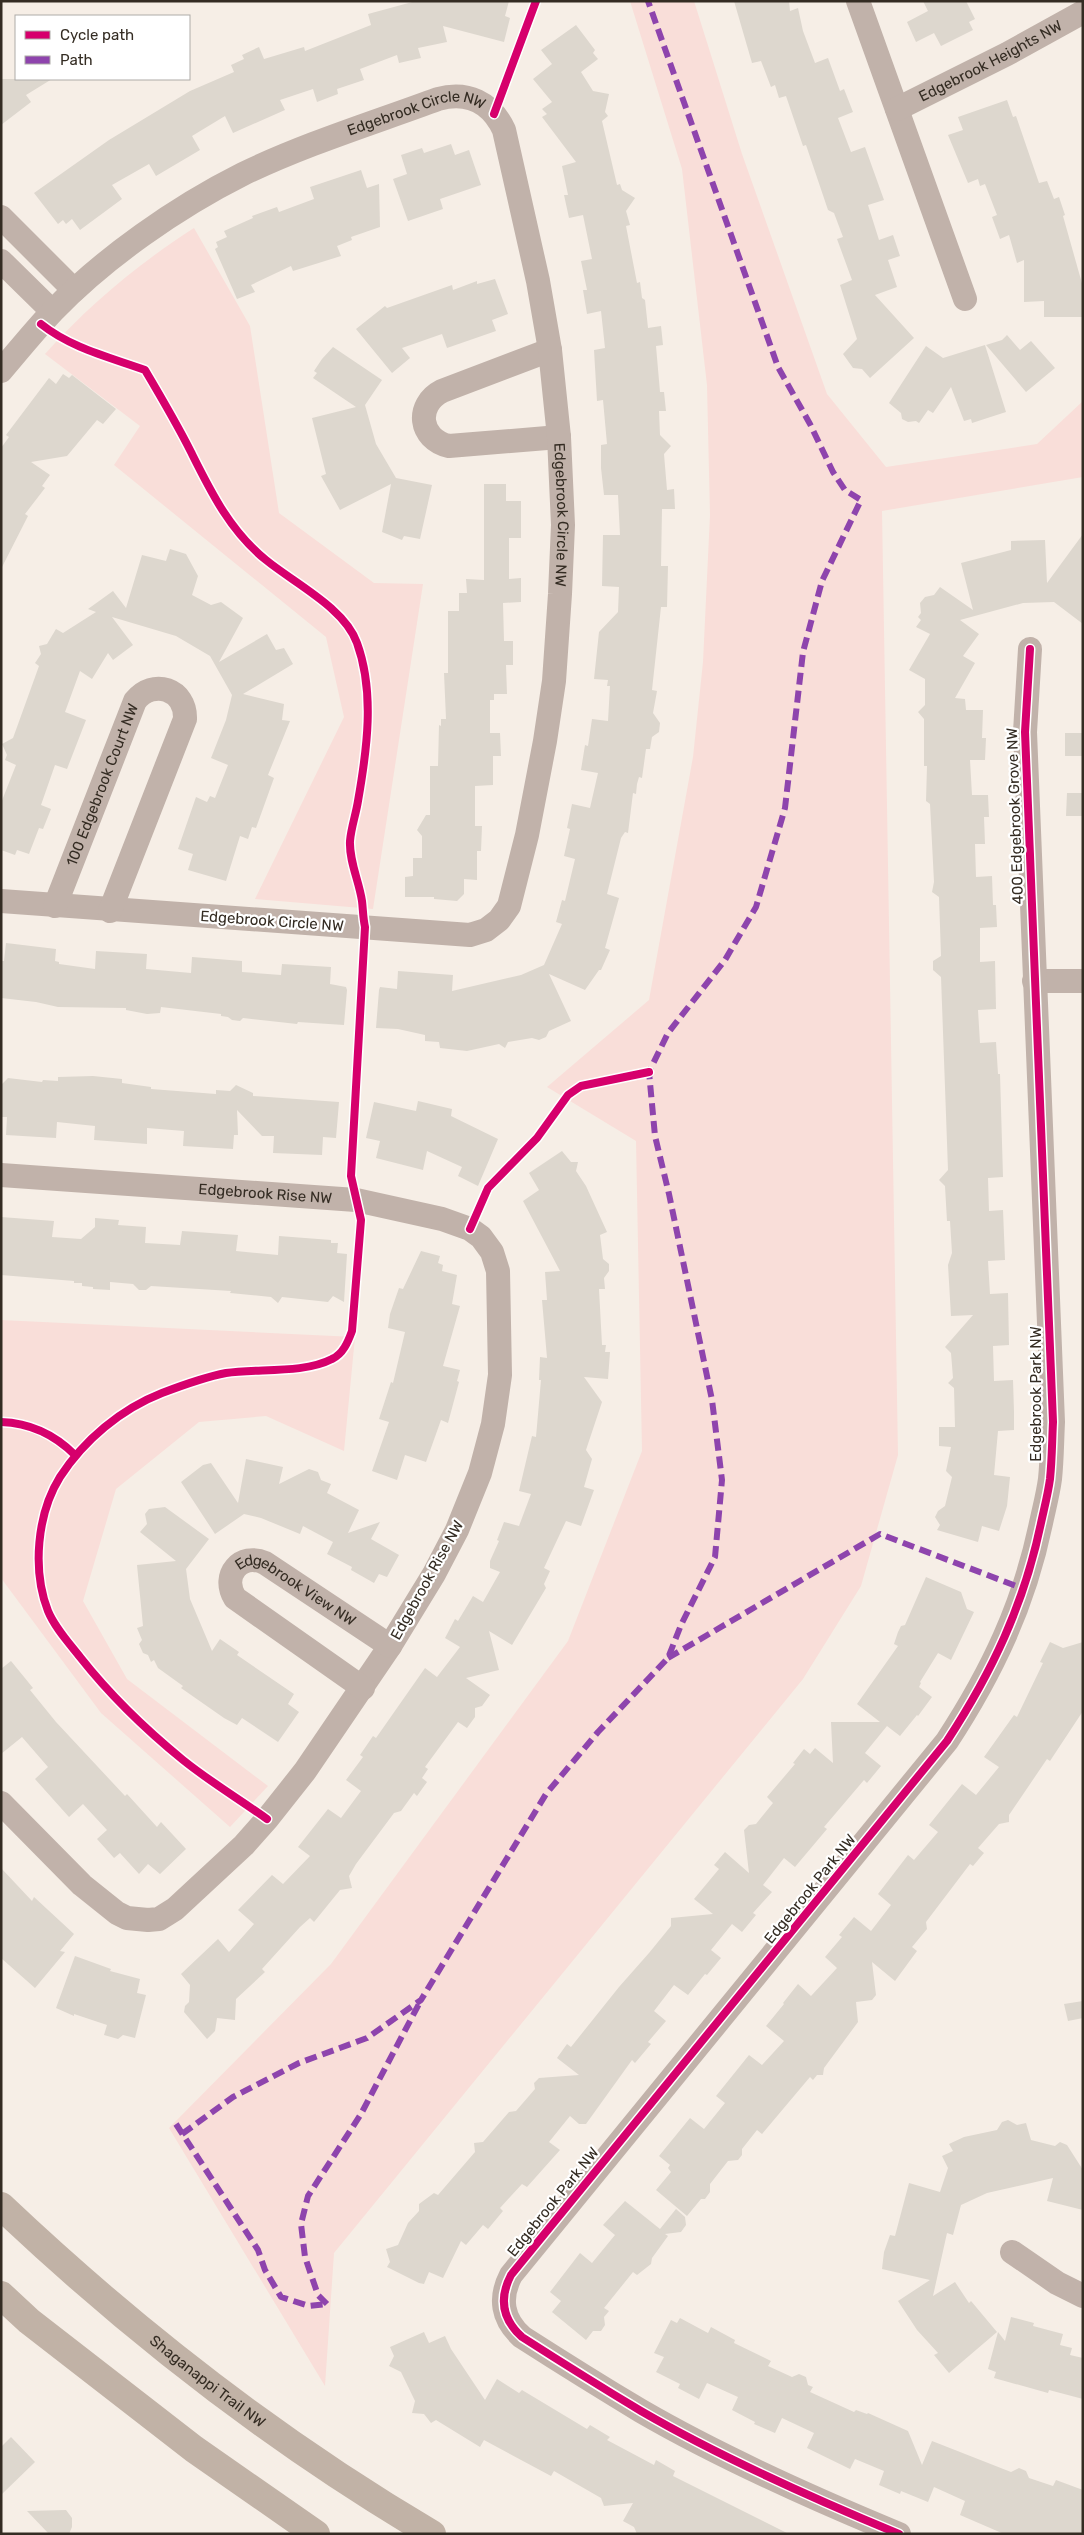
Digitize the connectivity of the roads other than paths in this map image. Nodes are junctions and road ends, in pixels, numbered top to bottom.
1 (858, 1) edge
2 (1083, 12) edge
3 (897, 110) junction
4 (1, 217) edge
5 (1, 261) edge
6 (74, 290) junction
7 (964, 299) dead end
8 (52, 312) junction
9 (550, 350) junction
10 (1, 371) edge
11 (559, 437) junction
12 (1030, 649) dead end
13 (1, 902) edge
14 (55, 906) junction
15 (110, 911) junction
16 (1083, 980) edge
17 (1034, 981) junction
18 (1, 1175) edge
19 (390, 1646) junction
20 (363, 1688) junction
21 (1, 1803) edge
22 (1, 2206) edge
23 (1012, 2252) dead end
24 (1, 2295) edge
25 (1083, 2296) edge
26 (316, 2534) edge
27 (432, 2534) edge
28 (899, 2534) edge

1 - 3 street
2 - 3 street, Edgebrook Heights NW
3 - 7 street
4 - 6 street
5 - 8 street
6 - 8 street, Edgebrook Circle NW
6 - 9 street, Edgebrook Circle NW
8 - 10 street, Edgebrook Circle NW
9 - 11 street, Edgebrook Circle NW
9 - 11 street
11 - 15 street, Edgebrook Circle NW
12 - 17 street, 400 Edgebrook Grove NW
13 - 14 street, Edgebrook Circle NW
14 - 15 street, Edgebrook Circle NW
14 - 15 street, 100 Edgebrook Court NW
16 - 17 street
17 - 28 street, Edgebrook Park NW
18 - 19 street, Edgebrook Rise NW
19 - 20 street, Edgebrook Rise NW
19 - 20 street, Edgebrook View NW
20 - 21 street, Edgebrook Rise NW
22 - 27 main road, Shaganappi Trail NW
23 - 25 street
24 - 26 main road

